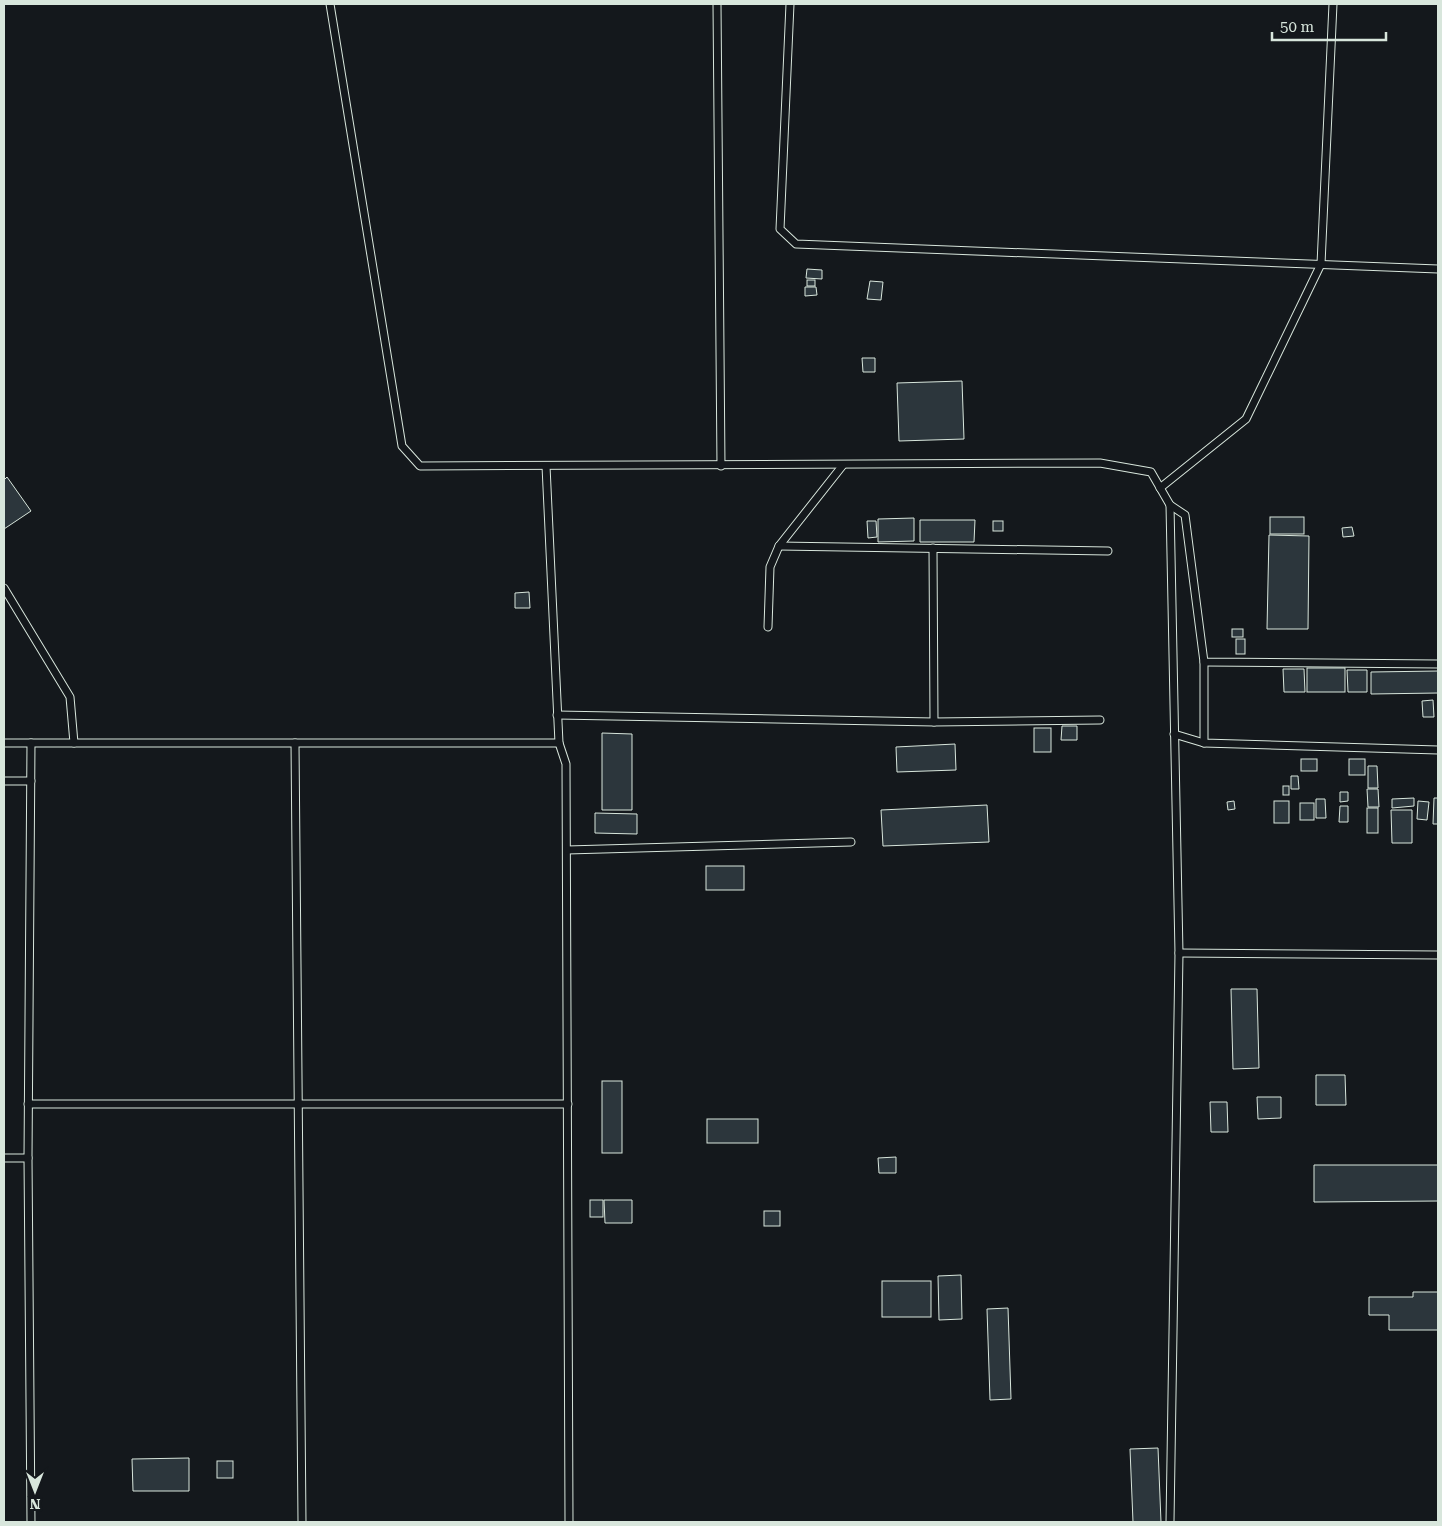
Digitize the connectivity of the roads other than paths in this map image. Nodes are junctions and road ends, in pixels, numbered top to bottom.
1 (330, 4) edge
2 (717, 4) edge
3 (790, 4) edge
4 (1333, 4) edge
5 (1321, 264) junction
6 (1438, 269) edge
7 (843, 465) junction
8 (546, 466) junction
9 (721, 466) junction
10 (1160, 488) junction
11 (1170, 505) junction
12 (779, 546) junction
13 (933, 548) junction
14 (1108, 551) dead end
15 (4, 588) edge
16 (768, 627) dead end
17 (1204, 662) junction
18 (1438, 664) edge
19 (557, 715) junction
20 (1100, 720) dead end
21 (934, 722) junction
22 (1174, 734) junction
23 (4, 743) edge
24 (31, 743) junction
25 (74, 743) junction
26 (295, 743) junction
27 (558, 743) junction
28 (1204, 743) junction
29 (1438, 750) edge
30 (4, 781) edge
31 (31, 781) junction
32 (851, 842) dead end
33 (567, 850) junction
34 (1179, 953) junction
35 (1438, 954) edge
36 (28, 1104) junction
37 (298, 1104) junction
38 (568, 1104) junction
39 (4, 1158) edge
40 (28, 1158) junction
41 (31, 1522) edge
42 (302, 1522) edge
43 (569, 1522) edge
44 (1170, 1522) edge

1 - 8 lane
2 - 9 lane
3 - 5 lane
4 - 5 lane
5 - 6 lane
5 - 10 lane
7 - 9 lane
7 - 10 lane
7 - 12 lane
8 - 9 lane
8 - 19 lane
10 - 11 lane
11 - 17 lane
11 - 22 lane
12 - 13 lane
12 - 16 lane
13 - 14 lane
13 - 21 lane
15 - 25 lane
17 - 18 lane
17 - 28 lane
19 - 21 lane
19 - 27 lane
20 - 21 lane
22 - 28 lane
22 - 34 lane
23 - 24 lane
24 - 25 lane
24 - 31 lane
25 - 26 lane
26 - 27 lane
26 - 37 lane
27 - 33 lane
28 - 29 lane
30 - 31 lane
31 - 36 lane
32 - 33 lane
33 - 38 lane
34 - 35 lane
34 - 44 lane
36 - 37 lane
36 - 40 lane
37 - 38 lane
37 - 42 lane
38 - 43 lane
39 - 40 lane
40 - 41 lane

